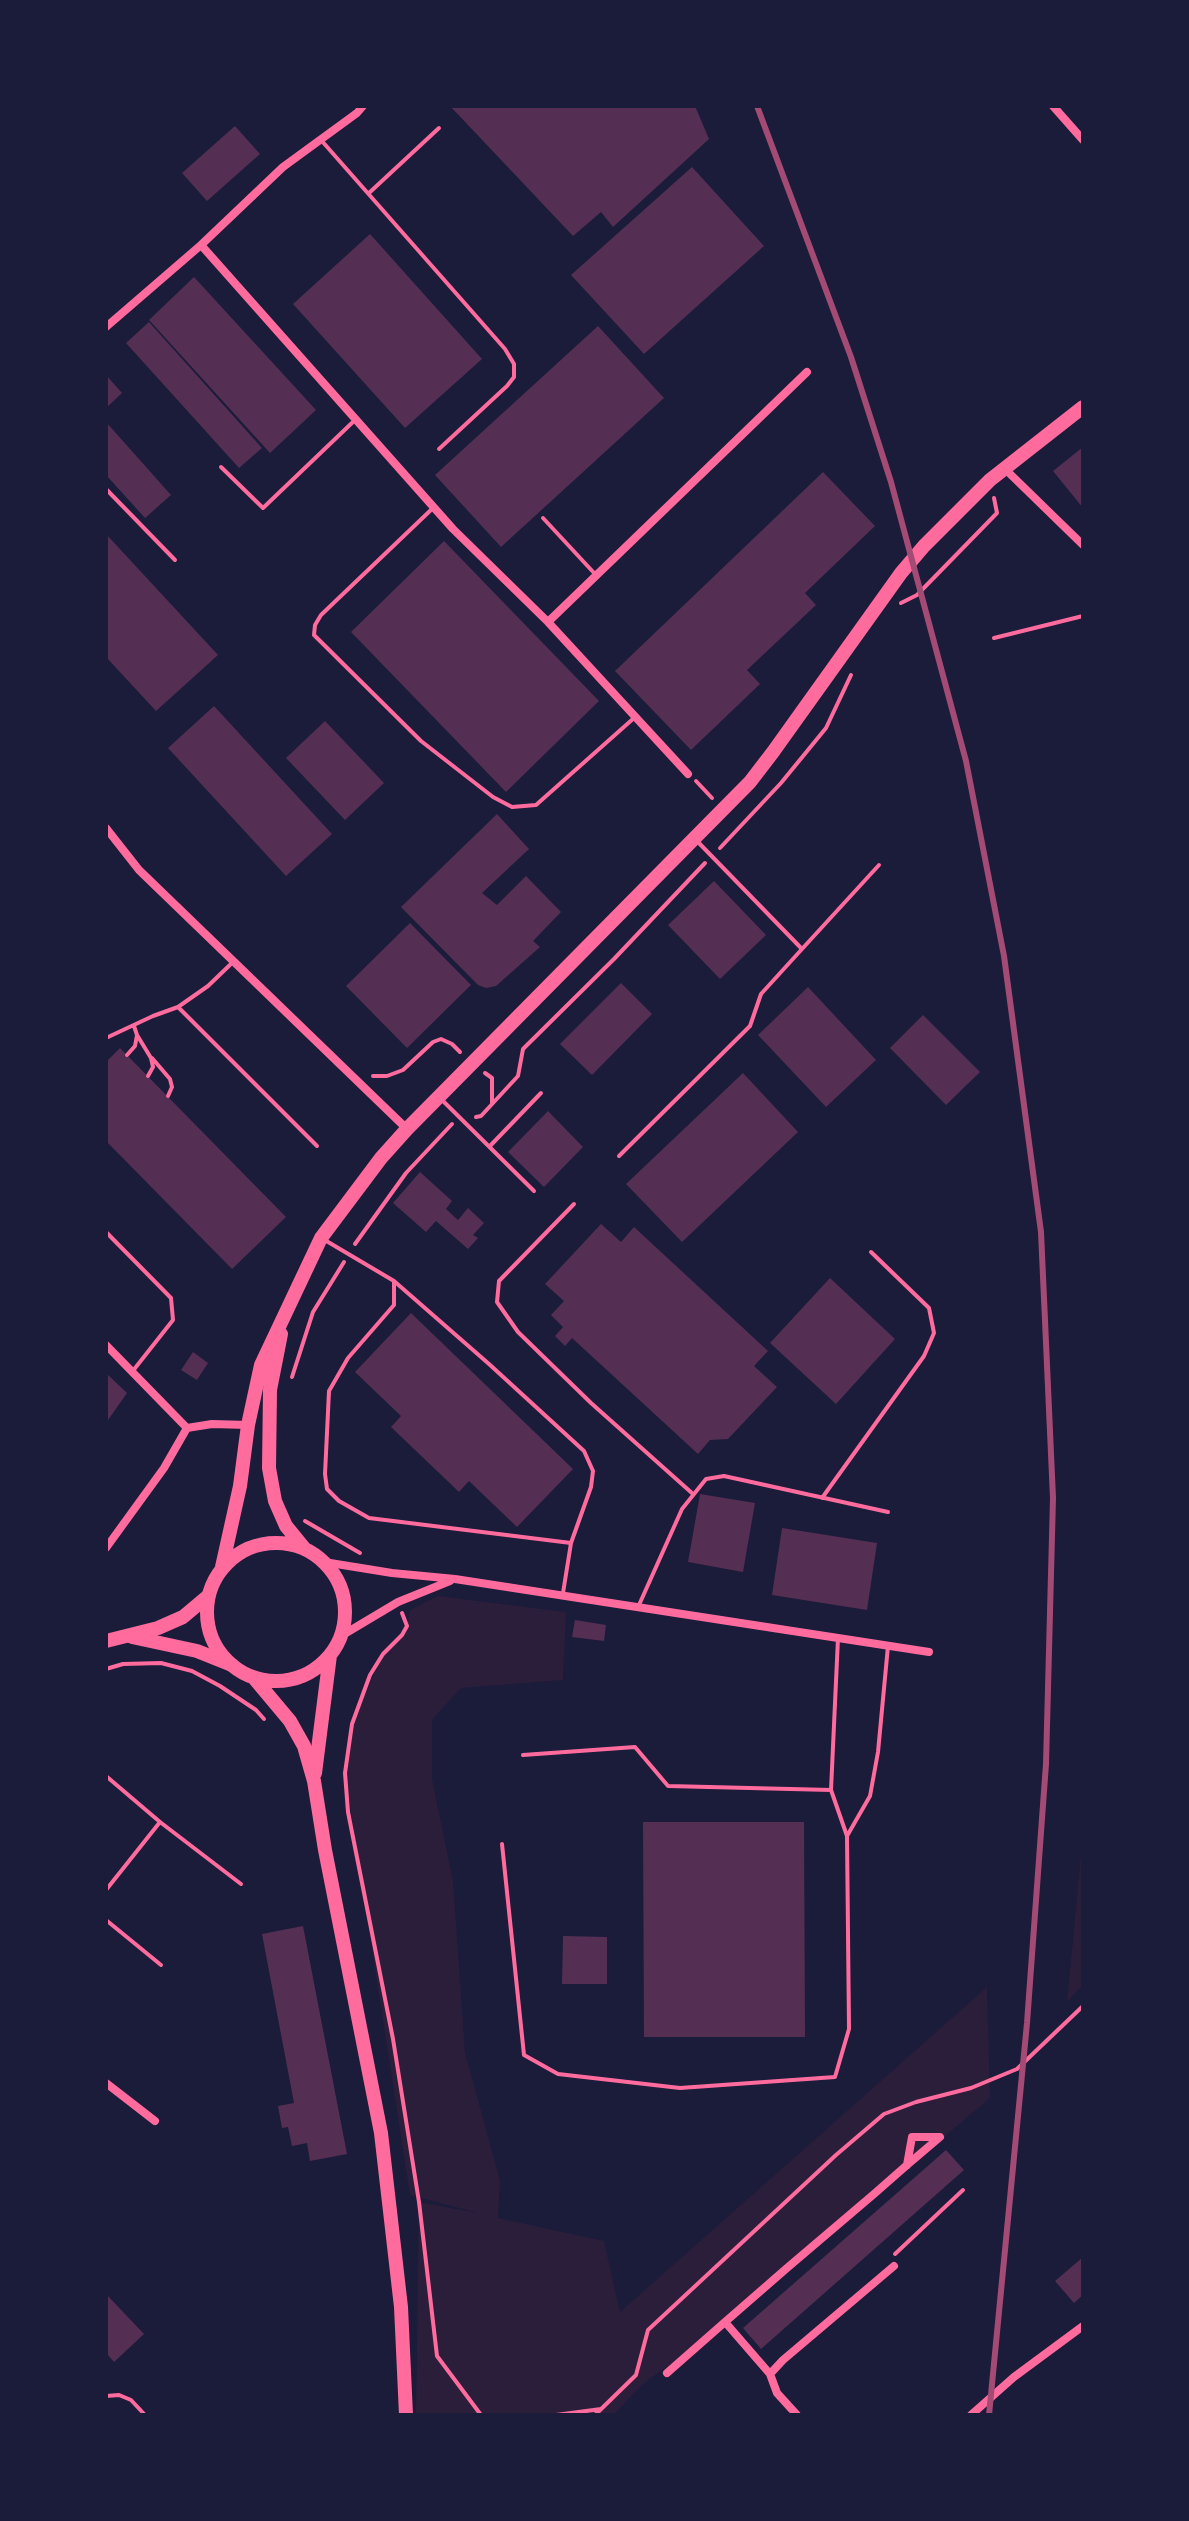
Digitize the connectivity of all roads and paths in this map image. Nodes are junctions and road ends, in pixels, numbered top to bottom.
1 (363, 106) edge
2 (1053, 106) edge
3 (439, 128) dead end
4 (321, 140) junction
5 (1083, 140) edge
6 (369, 193) junction
7 (201, 245) junction
8 (106, 327) edge
9 (807, 372) dead end
10 (1083, 407) edge
11 (355, 420) junction
12 (439, 449) dead end
13 (221, 467) dead end
14 (1005, 469) junction
15 (106, 489) edge
16 (434, 508) junction
17 (543, 518) dead end
18 (1083, 545) edge
19 (175, 560) dead end
20 (597, 575) junction
21 (1083, 616) edge
22 (548, 622) junction
23 (994, 638) dead end
24 (635, 716) junction
25 (688, 774) joint
26 (723, 810) junction
27 (106, 828) edge
28 (695, 839) junction
29 (879, 865) dead end
30 (802, 949) junction
31 (233, 962) junction
32 (178, 1007) junction
33 (134, 1026) junction
34 (137, 1035) junction
35 (106, 1038) edge
36 (127, 1055) dead end
37 (151, 1058) junction
38 (473, 1063) junction
39 (370, 1075) dead end
40 (148, 1076) dead end
41 (541, 1093) dead end
42 (168, 1096) dead end
43 (439, 1097) junction
44 (492, 1103) dead end
45 (407, 1129) junction
46 (317, 1146) dead end
47 (490, 1146) junction
48 (619, 1156) dead end
49 (534, 1191) dead end
50 (574, 1204) dead end
51 (106, 1232) edge
52 (321, 1238) junction
53 (871, 1252) dead end
54 (394, 1281) junction
55 (285, 1314) junction
56 (106, 1345) edge
57 (132, 1372) junction
58 (248, 1425) junction
59 (187, 1428) junction
60 (693, 1494) junction
61 (822, 1498) junction
62 (888, 1512) dead end
63 (571, 1543) junction
64 (106, 1548) edge
65 (304, 1548) junction
66 (324, 1562) junction
67 (222, 1567) junction
68 (455, 1579) junction
69 (208, 1596) junction
70 (563, 1596) junction
71 (638, 1607) junction
72 (341, 1636) junction
73 (107, 1637) edge
74 (131, 1637) junction
75 (838, 1638) junction
76 (888, 1646) junction
77 (929, 1652) dead end
78 (330, 1655) junction
79 (232, 1665) junction
80 (106, 1669) edge
81 (254, 1678) junction
82 (266, 1722) dead end
83 (523, 1755) dead end
84 (106, 1776) edge
85 (314, 1781) junction
86 (831, 1790) junction
87 (160, 1822) junction
88 (847, 1836) junction
89 (502, 1844) dead end
90 (241, 1884) dead end
91 (106, 1890) edge
92 (106, 1920) edge
93 (161, 1965) dead end
94 (1083, 2006) edge
95 (107, 2086) edge
96 (155, 2121) dead end
97 (907, 2165) dead end
98 (963, 2190) dead end
99 (894, 2266) joint
100 (725, 2322) junction
101 (1083, 2326) edge
102 (667, 2373) dead end
103 (770, 2374) junction
104 (106, 2396) edge
105 (602, 2409) junction
106 (145, 2415) edge
107 (406, 2415) edge
108 (556, 2415) edge
109 (595, 2415) edge
110 (797, 2415) edge
111 (971, 2415) edge

1 - 4 street
2 - 5 street
3 - 6 lane
4 - 6 lane
4 - 7 street
6 - 12 lane
7 - 8 street
7 - 11 street
9 - 20 street
10 - 14 main road
11 - 13 lane
11 - 16 street
14 - 18 street
14 - 26 main road
15 - 19 lane
16 - 22 street
16 - 24 lane
17 - 20 lane
20 - 22 street
21 - 23 lane
22 - 24 street
24 - 25 street
25 - 26 path
26 - 28 main road
27 - 31 street
28 - 30 lane
28 - 38 main road
29 - 30 lane
30 - 48 lane
31 - 32 lane
31 - 45 street
32 - 33 lane
32 - 46 lane
33 - 34 lane
33 - 35 lane
34 - 36 lane
34 - 37 lane
37 - 40 lane
37 - 42 lane
38 - 39 path
38 - 43 main road
38 - 44 path
41 - 47 lane
43 - 45 main road
43 - 47 lane
45 - 52 main road
47 - 49 lane
50 - 60 lane
51 - 57 lane
52 - 54 lane
52 - 55 main road
53 - 61 lane
54 - 63 lane
54 - 63 lane
55 - 58 main road
55 - 65 main road
56 - 57 street
57 - 59 street
58 - 59 street
58 - 67 main road
59 - 64 street
60 - 61 lane
60 - 71 lane
61 - 62 lane
63 - 70 lane
65 - 66 main road
65 - 67 main road
66 - 68 street
66 - 72 main road
67 - 69 main road
68 - 70 street
68 - 72 street
69 - 74 main road
69 - 79 main road
70 - 71 street
71 - 75 street
72 - 78 main road
73 - 74 main road
74 - 79 main road
75 - 76 street
75 - 86 lane
76 - 77 street
76 - 88 lane
78 - 81 main road
78 - 85 main road
79 - 81 main road
80 - 82 path
81 - 85 main road
83 - 86 lane
84 - 87 lane
85 - 107 main road
86 - 88 lane
87 - 90 lane
87 - 91 lane
88 - 89 lane
92 - 93 lane
94 - 105 path
95 - 96 street
97 - 100 street
98 - 99 path
99 - 103 street
100 - 102 street
100 - 103 street
101 - 111 street
103 - 110 street
104 - 106 lane
105 - 108 path
105 - 109 path

